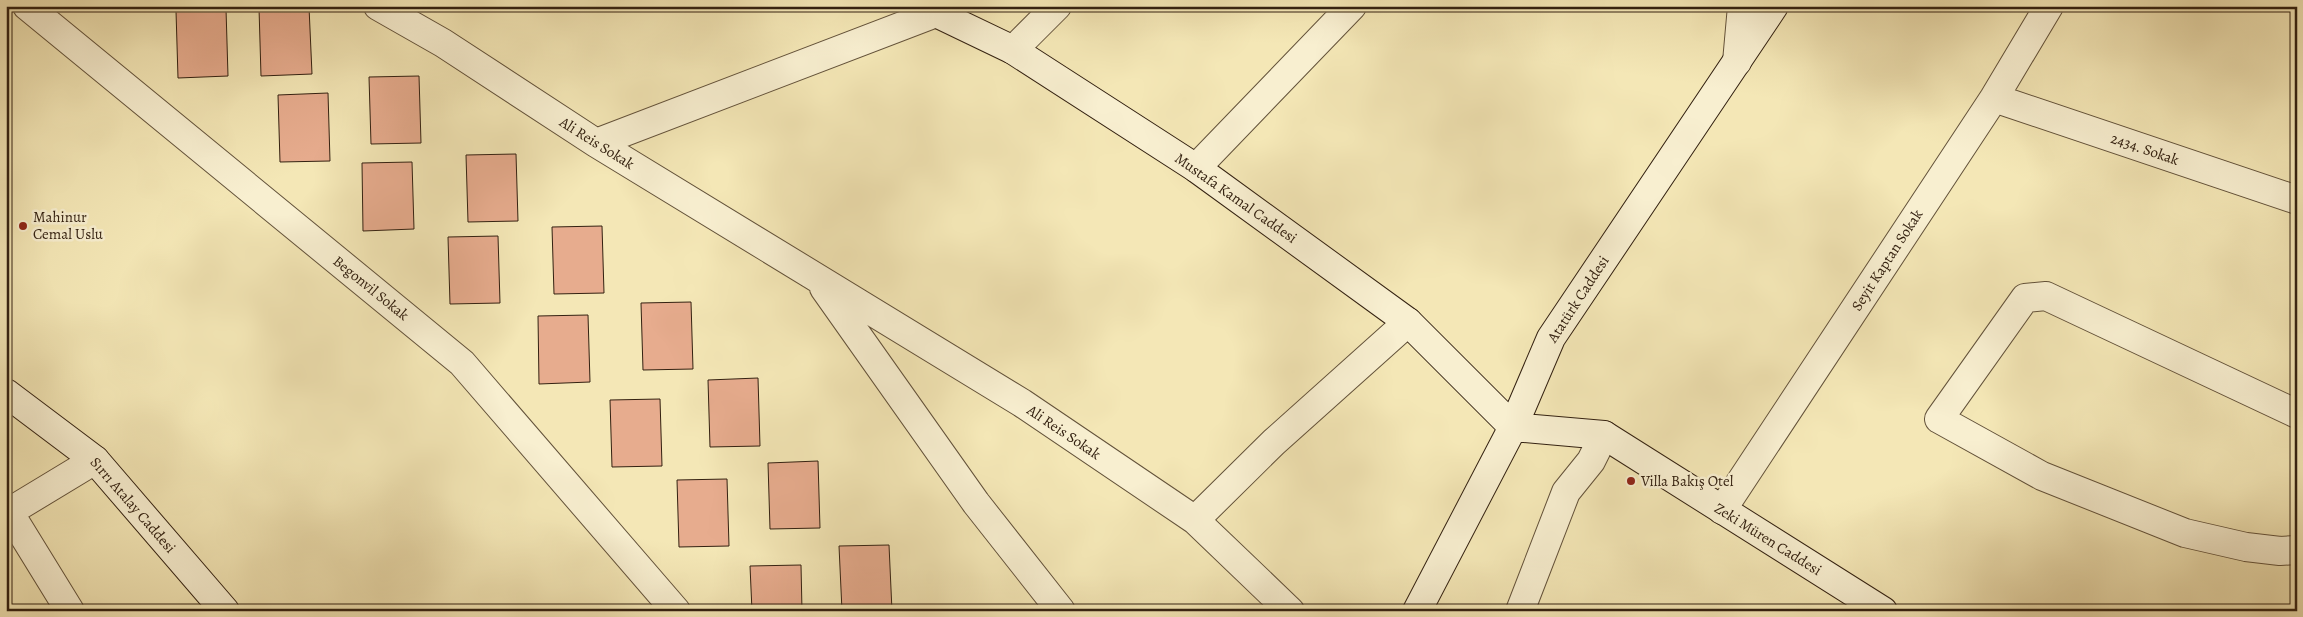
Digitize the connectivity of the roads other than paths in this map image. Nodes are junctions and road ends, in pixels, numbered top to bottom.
1 (27, 6) edge
2 (378, 6) edge
3 (1057, 6) edge
4 (1352, 6) edge
5 (1742, 6) edge
6 (1774, 6) edge
7 (2048, 6) edge
8 (936, 9) edge
9 (1013, 50) junction
10 (1737, 62) junction
11 (1994, 98) junction
12 (596, 143) junction
13 (1196, 168) junction
14 (2297, 200) edge
15 (818, 279) junction
16 (1408, 322) junction
17 (6, 393) edge
18 (2297, 414) edge
19 (1513, 426) junction
20 (1604, 435) junction
21 (96, 460) junction
22 (1722, 510) junction
23 (8, 513) edge
24 (1195, 520) junction
25 (2297, 550) edge
26 (70, 611) edge
27 (225, 611) edge
28 (676, 611) edge
29 (1061, 611) edge
30 (1290, 611) edge
31 (1417, 611) edge
32 (1520, 611) edge
33 (1883, 611) edge

1 - 28 street, Begonvil Sokak
2 - 12 street, Ali Reis Sokak
3 - 9 street
4 - 13 street
5 - 10 street
6 - 10 street, Atatürk Caddesi
7 - 11 street, Seyit Kaptan Sokak
8 - 9 street, Mustafa Kamal Caddesi
8 - 12 street
9 - 13 street, Mustafa Kamal Caddesi
10 - 19 street, Atatürk Caddesi
11 - 14 street, 2434. Sokak
11 - 22 street, Seyit Kaptan Sokak
12 - 15 street, Ali Reis Sokak
13 - 16 street, Mustafa Kamal Caddesi
15 - 24 street, Ali Reis Sokak
15 - 29 street, Ali Reis Sokak
16 - 19 street, Mustafa Kamal Caddesi
16 - 24 street
17 - 21 street, Sırrı Atalay Caddesi
18 - 25 street
19 - 20 street, Zeki Müren Caddesi
19 - 31 street, Atatürk Caddesi
20 - 22 street, Zeki Müren Caddesi
20 - 32 street
21 - 23 street
21 - 27 street, Sırrı Atalay Caddesi
22 - 33 street, Zeki Müren Caddesi
23 - 26 street
24 - 30 street, Ali Reis Sokak

